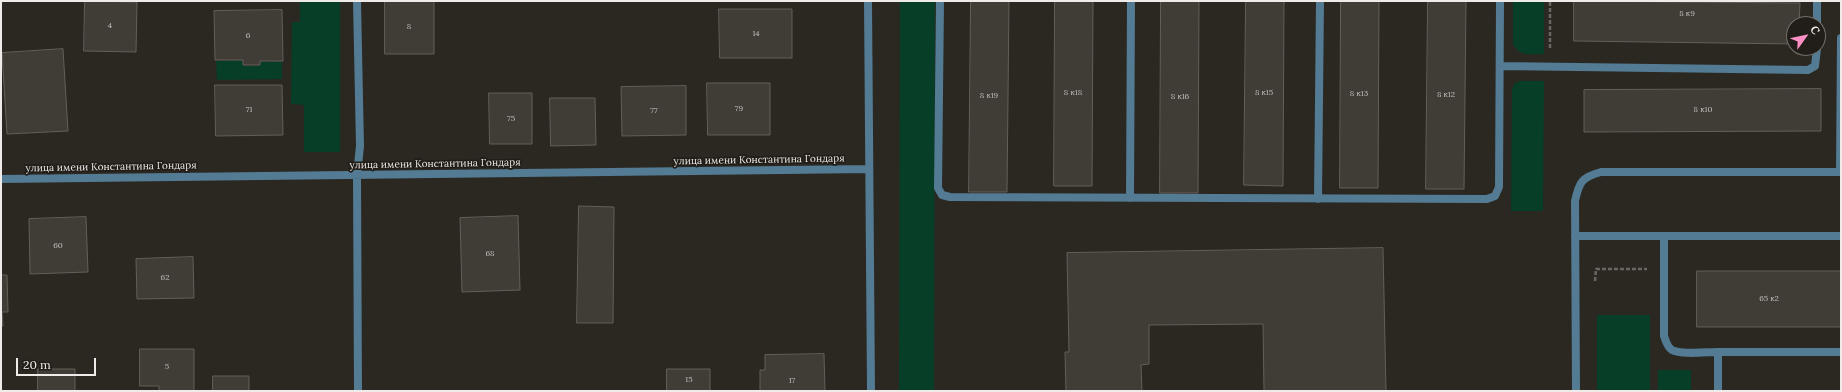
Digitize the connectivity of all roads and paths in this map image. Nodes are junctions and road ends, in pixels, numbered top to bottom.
1 (357, 1) edge
2 (868, 1) edge
3 (940, 1) edge
4 (1131, 1) edge
5 (1320, 1) edge
6 (1500, 1) edge
7 (1550, 1) edge
8 (1817, 1) edge
9 (1817, 16) edge
10 (1841, 38) edge
11 (1816, 56) edge
12 (1500, 66) junction
13 (1549, 67) junction
14 (869, 169) junction
15 (1841, 172) edge
16 (356, 175) junction
17 (1, 178) edge
18 (1130, 198) junction
19 (1318, 199) junction
20 (1575, 236) junction
21 (1664, 236) junction
22 (1841, 236) edge
23 (1664, 270) junction
24 (1595, 284) dead end
25 (1718, 352) junction
26 (1841, 352) edge
27 (358, 391) edge
28 (871, 391) edge
29 (1576, 391) edge
30 (1718, 391) edge

1 - 16 street
2 - 14 street
3 - 18 street
4 - 18 street
5 - 19 street
6 - 12 street
7 - 13 path
8 - 9 street
10 - 15 street
11 - 13 street
12 - 13 street
12 - 19 street
14 - 16 street, улица имени Константина Гондаря
14 - 28 street
15 - 20 street
16 - 17 street, улица имени Константина Гондаря
16 - 27 street
18 - 19 street
20 - 21 street
20 - 29 street
21 - 22 street
21 - 23 street
23 - 24 path
23 - 25 street
25 - 26 street
25 - 30 street

